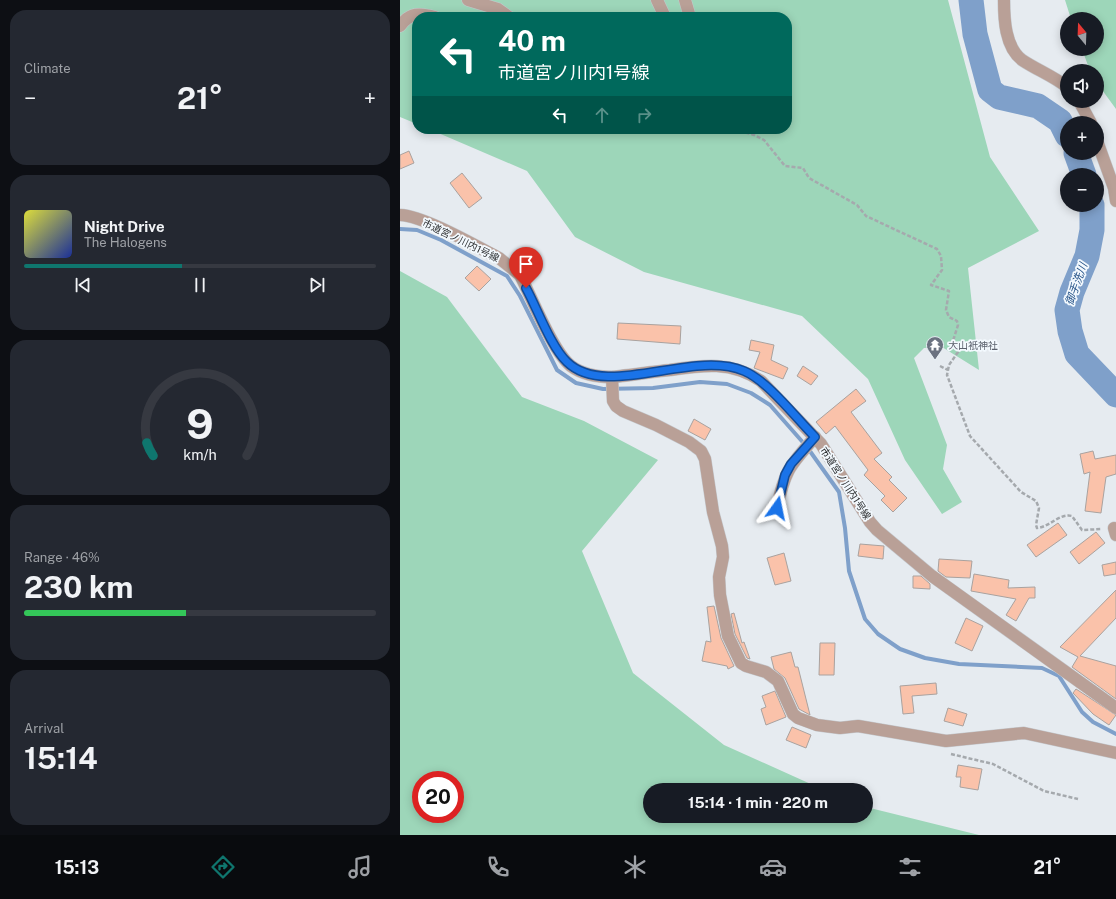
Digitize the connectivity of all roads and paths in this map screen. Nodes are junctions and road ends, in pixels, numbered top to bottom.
1 (468, 0) edge
2 (657, 0) edge
3 (685, 0) edge
4 (1004, 0) edge
5 (502, 12) edge
6 (663, 12) edge
7 (689, 12) edge
8 (412, 15) edge
9 (400, 26) edge
10 (1060, 82) edge
11 (751, 134) edge
12 (1104, 160) edge
13 (1116, 200) edge
14 (400, 215) edge
15 (940, 366) dead end
16 (948, 370) junction
17 (612, 379) junction
18 (813, 440) junction
19 (777, 508) dead end
20 (1115, 531) edge
21 (1116, 708) edge
22 (944, 752) dead end
23 (1116, 753) edge
24 (1078, 799) dead end

1 - 5 street
2 - 6 street
3 - 7 street
4 - 10 street
8 - 9 street
11 - 16 path
12 - 13 street
14 - 17 street, 市道宮ノ川内1号線
15 - 16 path
16 - 20 path
17 - 18 street, 市道宮ノ川内1号線
17 - 23 street
18 - 19 street
18 - 21 street, 市道宮ノ川内1号線
22 - 24 path

